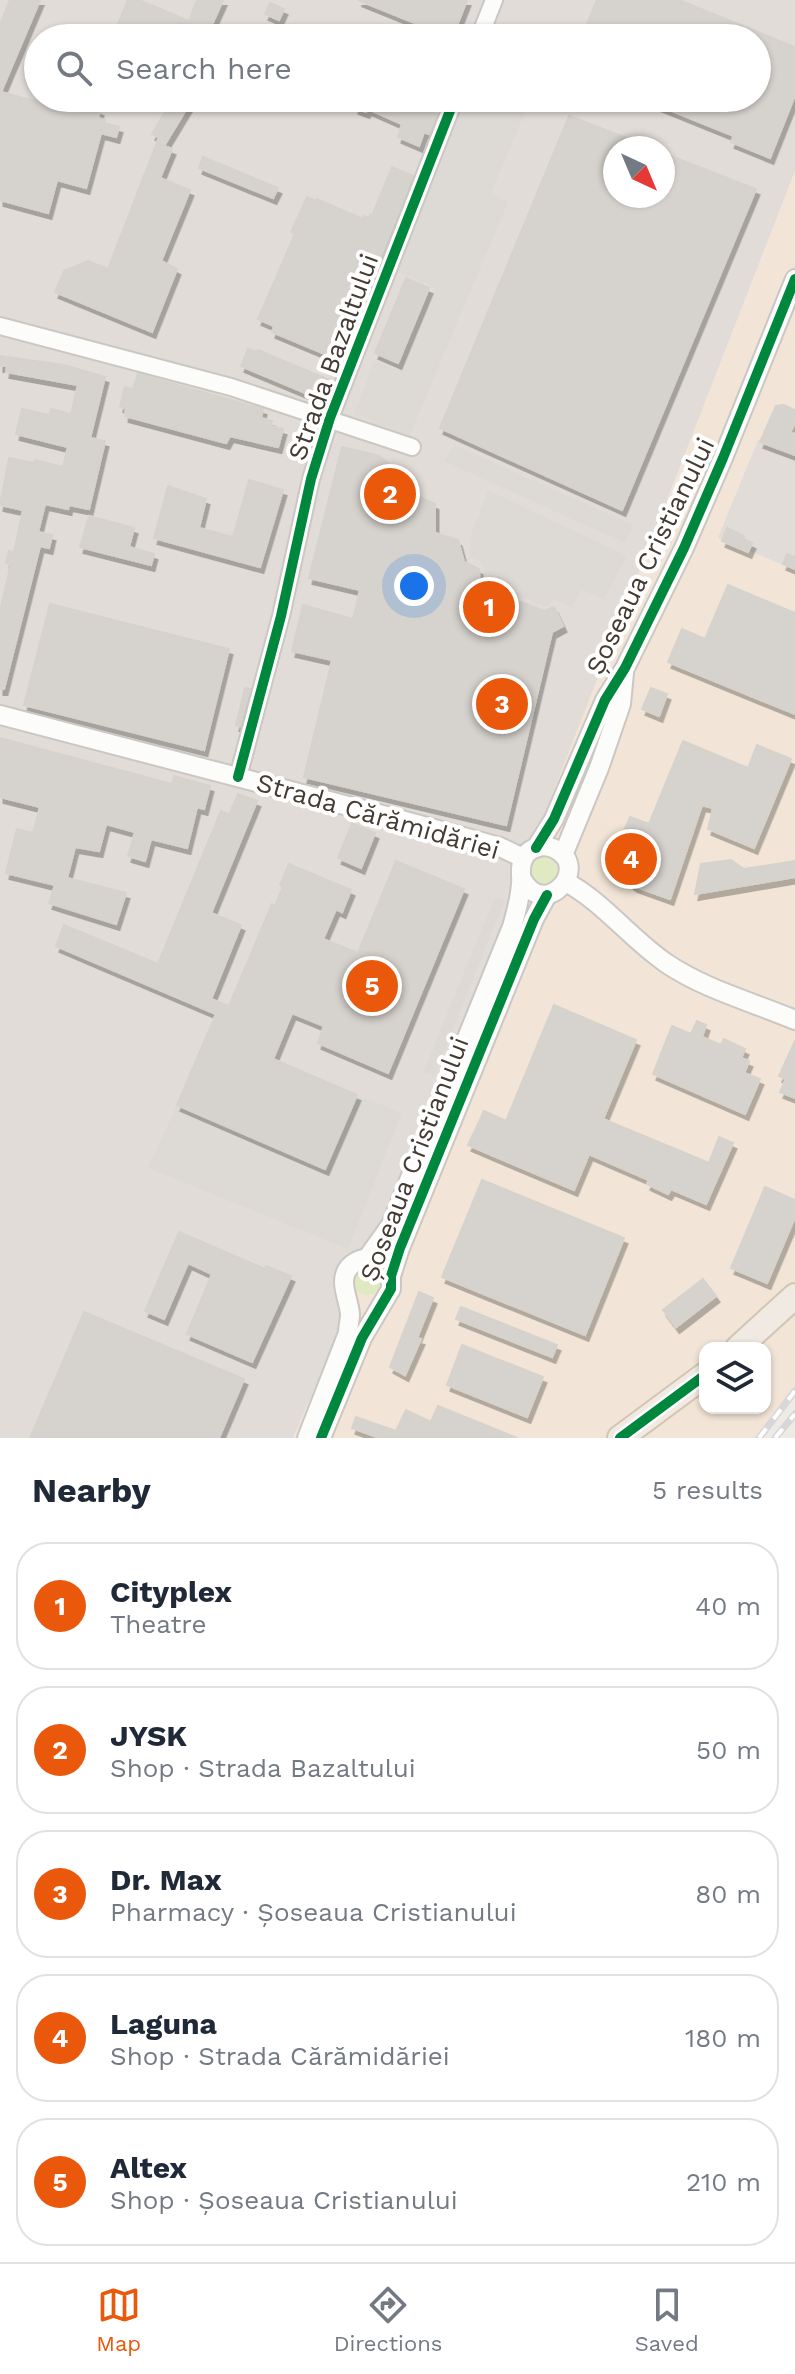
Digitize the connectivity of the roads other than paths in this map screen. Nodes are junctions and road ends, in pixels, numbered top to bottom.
1 (494, 0) edge
2 (485, 24) edge
3 (450, 112) edge
4 (795, 279) edge
5 (0, 326) edge
6 (330, 418) junction
7 (412, 447) dead end
8 (625, 668) junction
9 (0, 715) edge
10 (238, 777) junction
11 (530, 853) junction
12 (563, 855) junction
13 (522, 879) junction
14 (566, 882) junction
15 (547, 895) junction
16 (795, 1020) edge
17 (368, 1257) junction
18 (391, 1276) junction
19 (347, 1293) junction
20 (795, 1296) edge
21 (383, 1300) junction
22 (745, 1342) edge
23 (699, 1379) edge
24 (307, 1438) edge
25 (321, 1438) edge
26 (620, 1438) edge

1 - 2 street
3 - 6 street, Strada Bazaltului
4 - 8 street, Șoseaua Cristianului
5 - 6 street, Strada Bazaltului
6 - 7 street, Strada Bazaltului
6 - 10 street, Strada Bazaltului
8 - 11 street, Șoseaua Cristianului
8 - 12 street, Șoseaua Cristianului
9 - 10 street, Strada Cărămidăriei
10 - 11 street, Strada Cărămidăriei
11 - 12 street
11 - 13 street
12 - 14 street
13 - 15 street
13 - 17 street, Șoseaua Cristianului
14 - 15 street
14 - 16 street
15 - 18 street, Șoseaua Cristianului
17 - 18 street, Șoseaua Cristianului
17 - 19 street, Șoseaua Cristianului
18 - 21 street, Șoseaua Cristianului
19 - 21 street, Șoseaua Cristianului
19 - 24 street, Șoseaua Cristianului
20 - 22 main road
21 - 25 street, Șoseaua Cristianului
23 - 26 main road

